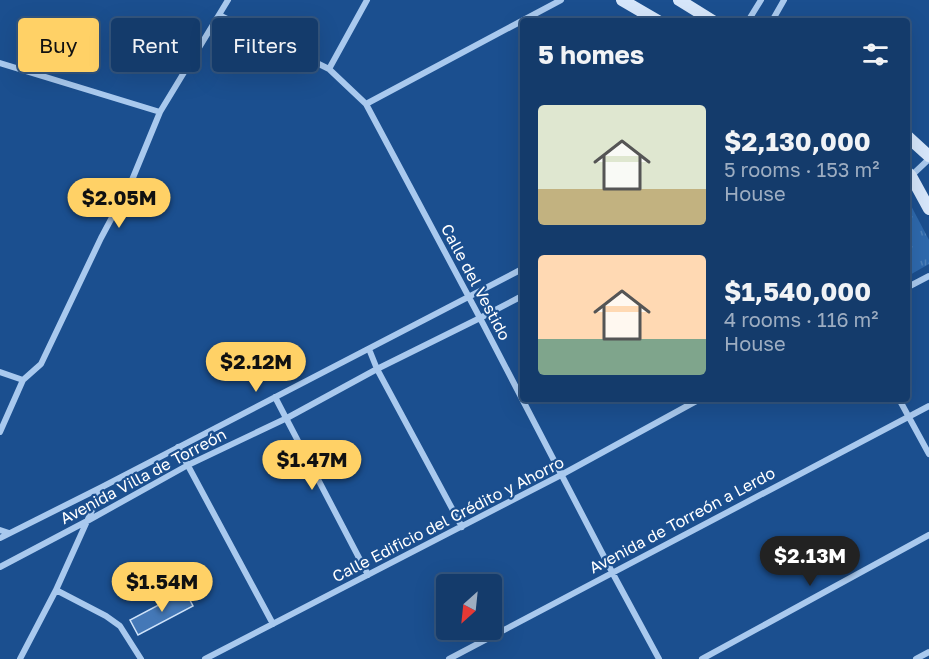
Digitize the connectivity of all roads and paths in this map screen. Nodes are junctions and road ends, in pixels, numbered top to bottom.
1 (228, 0) edge
2 (367, 0) edge
3 (561, 0) edge
4 (622, 0) edge
5 (679, 0) edge
6 (761, 0) edge
7 (784, 0) edge
8 (219, 15) junction
9 (527, 18) edge
10 (653, 18) edge
11 (708, 18) edge
12 (750, 18) edge
13 (774, 18) edge
14 (520, 22) edge
15 (0, 63) edge
16 (329, 69) junction
17 (366, 104) junction
18 (160, 112) junction
19 (910, 139) edge
20 (929, 157) edge
21 (910, 174) edge
22 (910, 177) edge
23 (929, 209) edge
24 (520, 270) edge
25 (929, 276) edge
26 (910, 286) edge
27 (470, 297) junction
28 (520, 297) edge
29 (480, 318) junction
30 (369, 349) junction
31 (377, 369) junction
32 (0, 372) edge
33 (23, 380) junction
34 (520, 396) edge
35 (275, 397) junction
36 (523, 402) edge
37 (695, 402) edge
38 (901, 402) edge
39 (929, 405) edge
40 (909, 416) junction
41 (287, 418) junction
42 (0, 432) edge
43 (178, 447) junction
44 (929, 454) edge
45 (188, 465) junction
46 (561, 475) junction
47 (102, 487) junction
48 (88, 520) junction
49 (462, 527) junction
50 (0, 530) edge
51 (9, 533) junction
52 (929, 535) edge
53 (0, 538) edge
54 (0, 567) edge
55 (612, 572) junction
56 (368, 575) junction
57 (56, 590) junction
58 (273, 624) junction
59 (929, 652) edge
60 (20, 659) edge
61 (141, 659) edge
62 (206, 659) edge
63 (449, 659) edge
64 (660, 659) edge
65 (702, 659) edge
66 (916, 659) edge

1 - 8 street
2 - 16 street
3 - 9 street
4 - 10 main road
5 - 11 main road
6 - 12 street
7 - 13 street
8 - 16 street, Calle del Vestido
8 - 18 street
14 - 17 street
15 - 18 street
16 - 17 street, Calle del Vestido
17 - 27 street, Calle del Vestido
18 - 33 street
19 - 20 main road
20 - 21 street
22 - 23 main road
24 - 27 street, Avenida Villa de Torreón
25 - 26 street
27 - 29 street, Calle del Vestido
27 - 30 street, Avenida Villa de Torreón
28 - 29 street, Avenida Villa de Torreón
29 - 31 street, Avenida Villa de Torreón
29 - 34 street, Calle del Vestido
30 - 31 street
30 - 35 street, Avenida Villa de Torreón
31 - 41 street, Avenida Villa de Torreón
31 - 49 street
32 - 33 street
33 - 42 street
35 - 41 street
35 - 43 street, Avenida Villa de Torreón
36 - 46 street, Calle del Vestido
37 - 46 street, Calle Edificio del Crédito y Ahorro
38 - 40 street
39 - 40 street, Avenida de Torreón a Lerdo
40 - 44 street
40 - 55 street, Avenida de Torreón a Lerdo
41 - 45 street, Avenida Villa de Torreón
41 - 56 street
43 - 45 street
43 - 47 street, Avenida Villa de Torreón
45 - 48 street, Avenida Villa de Torreón
45 - 58 street
46 - 49 street, Calle Edificio del Crédito y Ahorro
46 - 55 street, Calle del Vestido
47 - 48 street
47 - 51 street, Avenida Villa de Torreón
48 - 54 street, Avenida Villa de Torreón
48 - 57 street
49 - 56 street, Calle Edificio del Crédito y Ahorro
50 - 51 street
51 - 53 street, Avenida Villa de Torreón
52 - 65 street
55 - 63 street, Avenida de Torreón a Lerdo
55 - 64 street, Calle del Vestido
56 - 58 street, Calle Edificio del Crédito y Ahorro
57 - 60 street
57 - 61 street
58 - 62 street, Calle Edificio del Crédito y Ahorro
59 - 66 street

